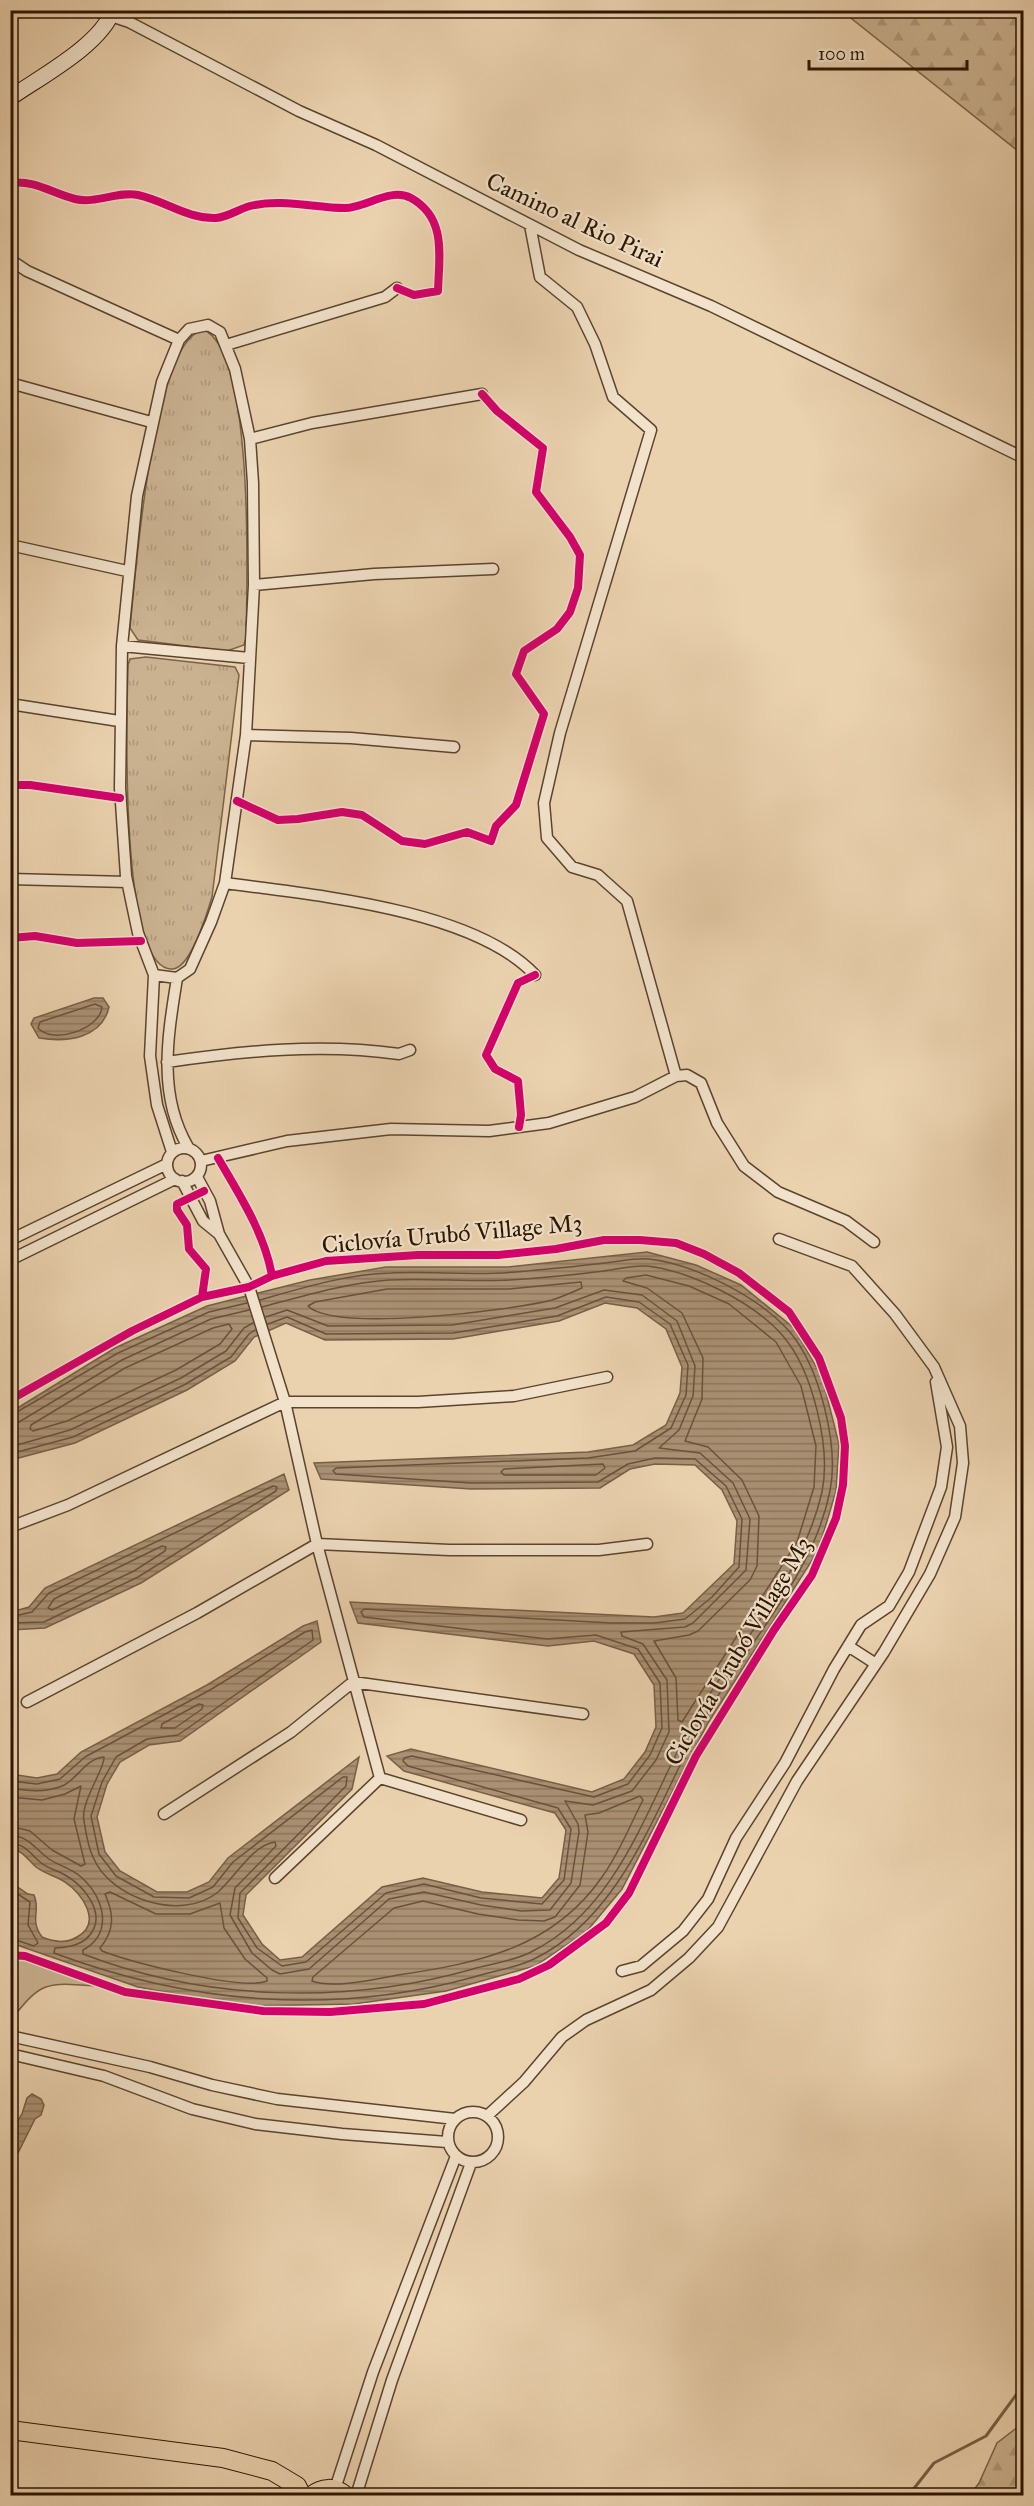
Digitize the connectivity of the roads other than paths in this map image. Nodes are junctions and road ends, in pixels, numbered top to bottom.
1 (93, 10) edge
2 (112, 14) edge
3 (10, 98) edge
4 (530, 225) junction
5 (12, 261) dead end
6 (397, 288) dead end
7 (179, 340) junction
8 (226, 345) junction
9 (10, 382) edge
10 (482, 394) dead end
11 (151, 422) junction
12 (250, 439) junction
13 (1023, 458) edge
14 (10, 545) edge
15 (493, 569) dead end
16 (128, 571) junction
17 (254, 585) junction
18 (122, 646) junction
19 (249, 658) junction
20 (10, 704) edge
21 (119, 721) junction
22 (246, 735) junction
23 (454, 747) dead end
24 (10, 879) edge
25 (128, 882) junction
26 (225, 883) junction
27 (154, 975) junction
28 (535, 975) dead end
29 (177, 978) junction
30 (410, 1050) dead end
31 (167, 1062) junction
32 (675, 1076) junction
33 (188, 1147) junction
34 (172, 1152) junction
35 (201, 1161) junction
36 (167, 1164) junction
37 (197, 1177) junction
38 (178, 1180) junction
39 (219, 1234) junction
40 (779, 1239) dead end
41 (10, 1240) edge
42 (874, 1242) dead end
43 (10, 1260) edge
44 (934, 1367) junction
45 (607, 1377) dead end
46 (285, 1402) junction
47 (10, 1527) edge
48 (318, 1544) junction
49 (647, 1544) dead end
50 (848, 1646) junction
51 (876, 1664) junction
52 (353, 1682) junction
53 (27, 1702) dead end
54 (583, 1714) dead end
55 (380, 1778) junction
56 (164, 1814) dead end
57 (521, 1820) dead end
58 (275, 1878) dead end
59 (622, 1971) dead end
60 (10, 2036) edge
61 (10, 2054) edge
62 (487, 2116) junction
63 (455, 2119) junction
64 (447, 2142) junction
65 (456, 2156) junction
66 (471, 2163) junction
67 (10, 2430) edge
68 (340, 2492) edge
69 (302, 2496) edge
70 (311, 2496) edge
71 (356, 2496) edge

1 - 2 street, Camino al Rio Pirai
2 - 3 main road
2 - 4 street, Camino al Rio Pirai
4 - 13 street, Camino al Rio Pirai
4 - 32 street
5 - 7 street
6 - 8 street
7 - 8 street
7 - 11 street
8 - 12 street
9 - 11 street
10 - 12 street
11 - 16 street
12 - 17 street
14 - 16 street
15 - 17 street
16 - 18 street
17 - 19 street
18 - 19 street
18 - 21 street
19 - 22 street
20 - 21 street
21 - 25 street
22 - 23 street
22 - 26 street
24 - 25 street
25 - 27 street
26 - 28 street
26 - 29 street
27 - 29 street
27 - 34 street
29 - 31 street
30 - 31 street
31 - 33 street
32 - 35 street
32 - 42 street
33 - 34 street
33 - 35 street
34 - 36 street
35 - 37 street
36 - 38 street
36 - 41 street
37 - 38 street
37 - 39 street
38 - 39 street
38 - 43 street
39 - 46 street
40 - 44 street
44 - 50 street
44 - 51 street
45 - 46 street
46 - 47 street
46 - 48 street
48 - 49 street
48 - 52 street
48 - 53 street
50 - 51 street
50 - 59 street
51 - 62 street
52 - 54 street
52 - 55 street
52 - 56 street
55 - 57 street
55 - 58 street
60 - 63 street
61 - 64 street
62 - 63 street
62 - 66 street
63 - 64 street
64 - 65 street
65 - 66 street
65 - 68 street
66 - 71 street
67 - 69 main road
68 - 70 main road

